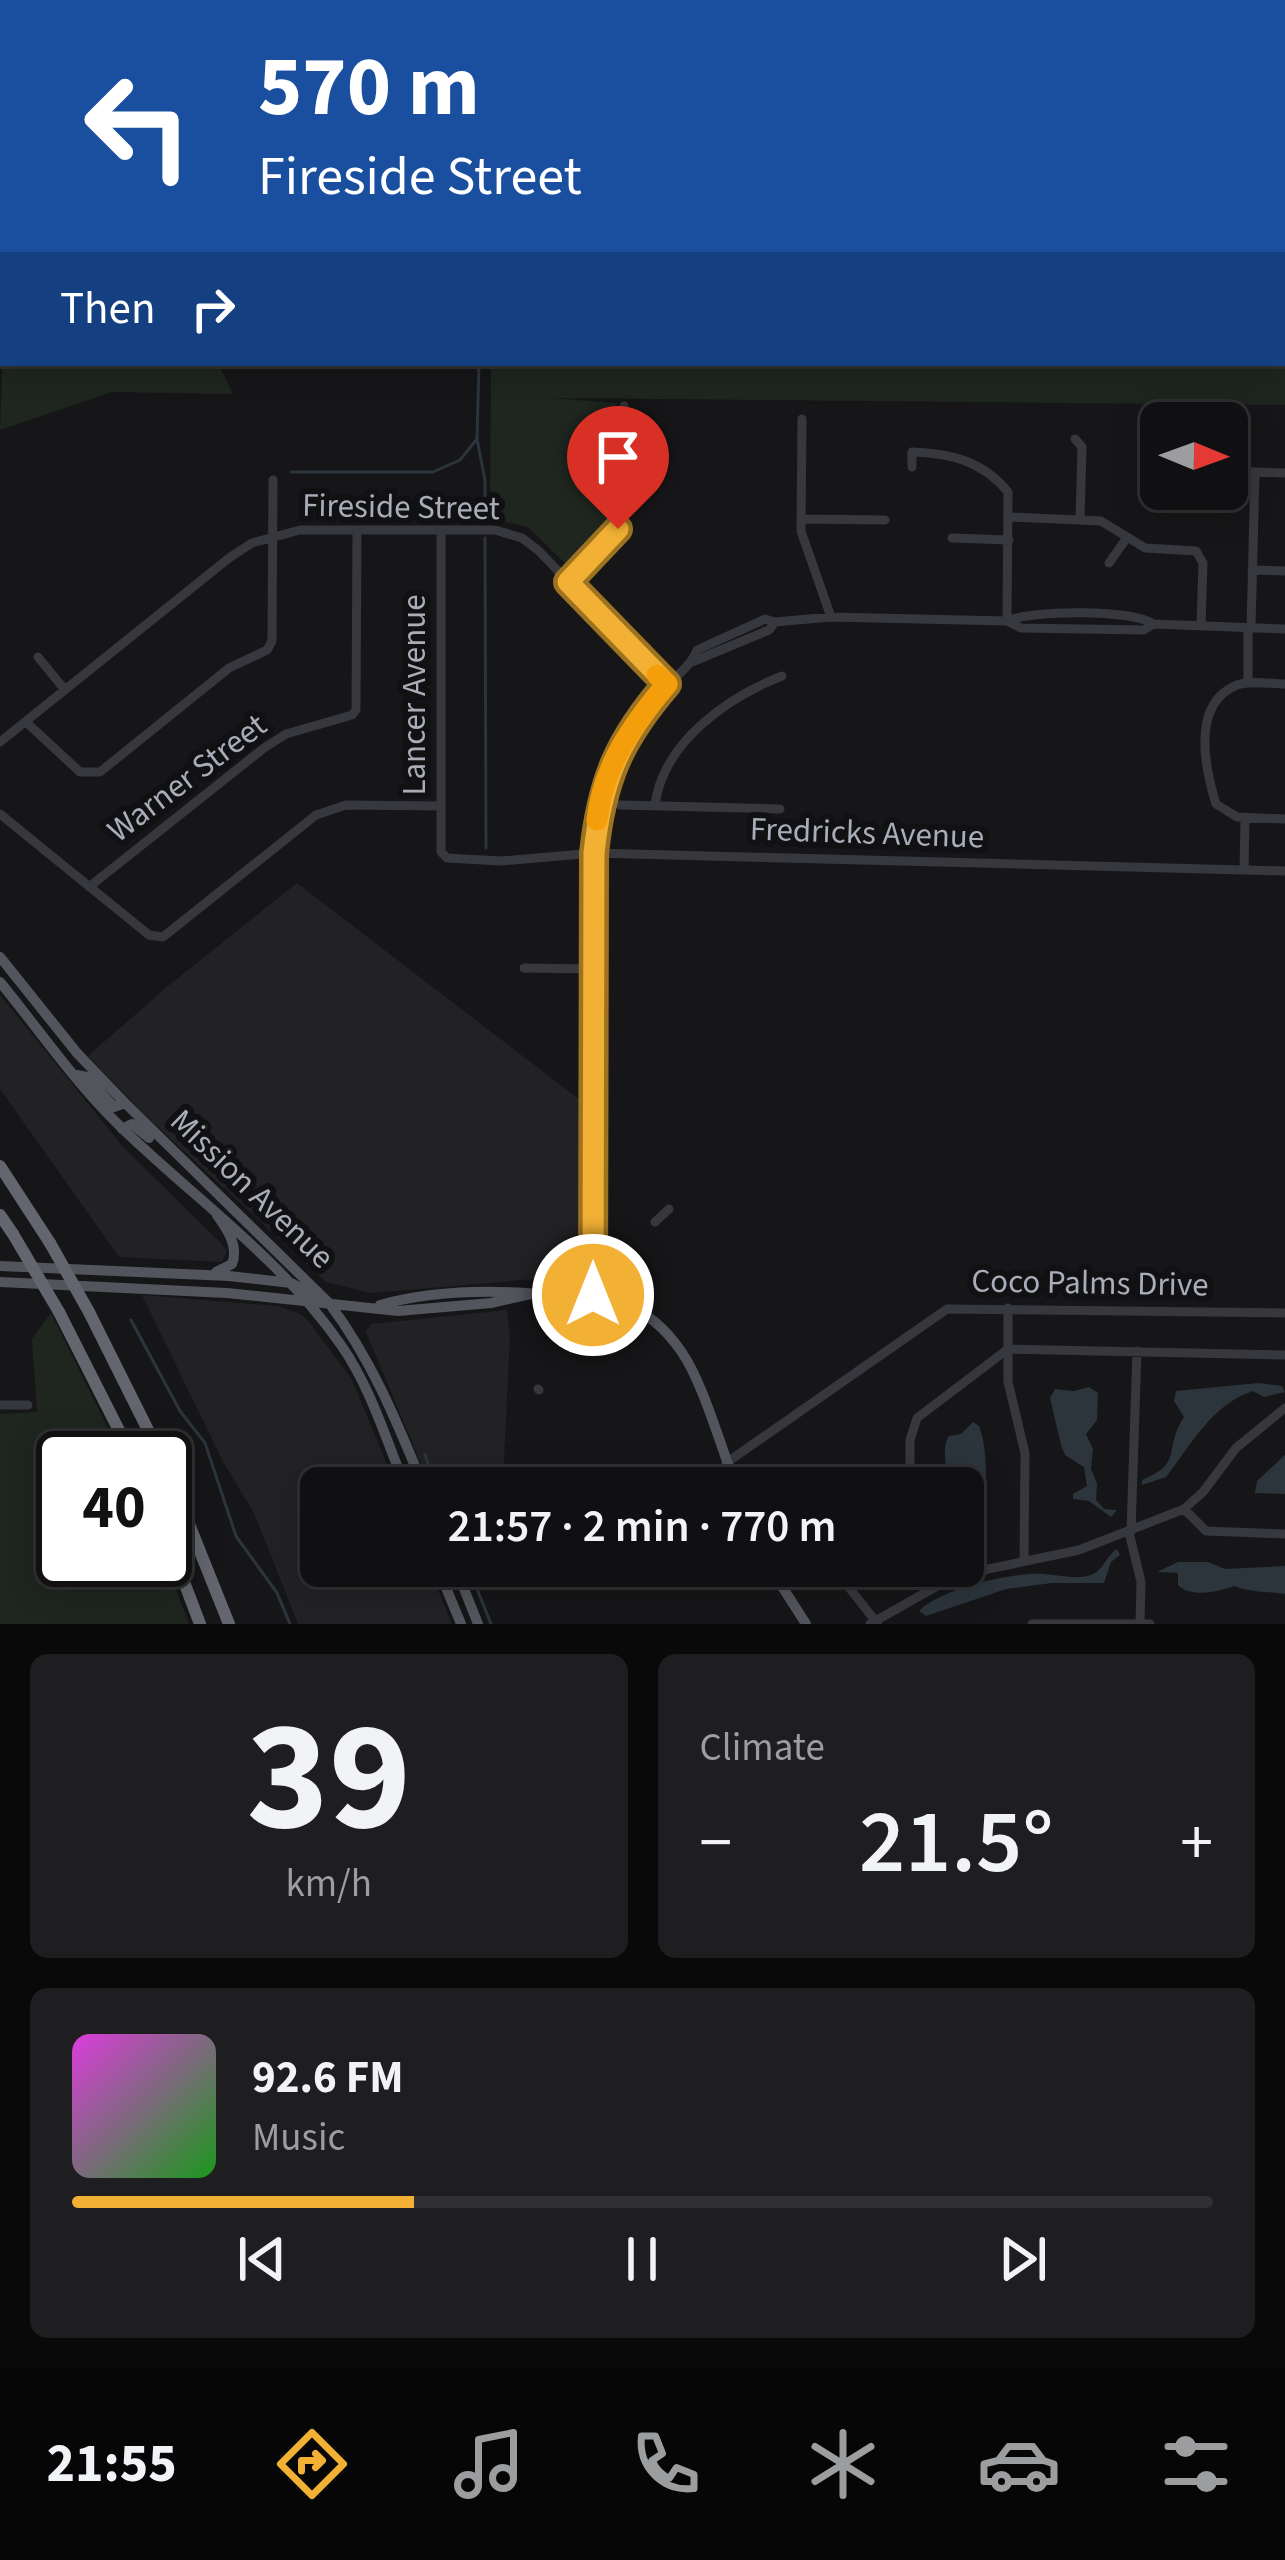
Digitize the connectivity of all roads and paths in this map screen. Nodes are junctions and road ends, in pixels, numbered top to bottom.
1 (624, 406) dead end
2 (802, 419) dead end
3 (1075, 439) dead end
4 (912, 467) dead end
5 (1248, 472) edge
6 (1255, 472) junction
7 (1285, 473) edge
8 (273, 480) dead end
9 (1010, 518) junction
10 (801, 519) junction
11 (885, 520) dead end
12 (1080, 520) junction
13 (357, 530) junction
14 (441, 530) junction
15 (274, 535) junction
16 (952, 538) dead end
17 (1126, 539) junction
18 (1009, 540) junction
19 (1109, 563) dead end
20 (1252, 570) junction
21 (1285, 571) edge
22 (568, 582) junction
23 (831, 616) junction
24 (1007, 621) junction
25 (1201, 626) junction
26 (1249, 628) junction
27 (1285, 629) edge
28 (38, 658) dead end
29 (782, 676) dead end
30 (1248, 683) junction
31 (667, 684) junction
32 (1285, 684) edge
33 (65, 690) junction
34 (26, 722) junction
35 (0, 742) edge
36 (620, 805) dead end
37 (655, 805) junction
38 (441, 806) junction
39 (780, 809) dead end
40 (0, 814) edge
41 (1245, 818) junction
42 (1285, 819) edge
43 (594, 853) junction
44 (447, 858) joint
45 (1244, 870) junction
46 (1285, 871) edge
47 (89, 887) junction
48 (0, 957) edge
49 (524, 968) dead end
50 (593, 968) junction
51 (0, 981) edge
52 (27, 990) junction
53 (14, 1000) junction
54 (44, 1010) junction
55 (75, 1075) junction
56 (125, 1103) junction
57 (122, 1130) junction
58 (167, 1146) junction
59 (0, 1166) edge
60 (167, 1168) junction
61 (210, 1186) junction
62 (208, 1202) junction
63 (669, 1209) dead end
64 (0, 1215) edge
65 (655, 1222) dead end
66 (0, 1266) edge
67 (210, 1274) junction
68 (0, 1282) edge
69 (291, 1283) junction
70 (531, 1294) junction
71 (593, 1295) junction
72 (457, 1300) junction
73 (306, 1302) junction
74 (329, 1303) junction
75 (377, 1306) junction
76 (1008, 1313) junction
77 (1285, 1313) edge
78 (1008, 1349) junction
79 (1137, 1352) junction
80 (1285, 1355) edge
81 (0, 1405) edge
82 (28, 1405) dead end
83 (1285, 1408) edge
84 (119, 1431) edge
85 (149, 1431) edge
86 (727, 1462) junction
87 (398, 1467) edge
88 (415, 1467) edge
89 (729, 1467) edge
90 (910, 1467) edge
91 (1184, 1508) junction
92 (192, 1531) edge
93 (1130, 1532) junction
94 (1285, 1534) edge
95 (1024, 1561) junction
96 (186, 1587) edge
97 (446, 1587) edge
98 (463, 1587) edge
99 (782, 1587) edge
100 (847, 1587) edge
101 (927, 1589) joint
102 (874, 1623) edge
103 (200, 1624) edge
104 (229, 1624) edge
105 (461, 1624) edge
106 (478, 1624) edge
107 (806, 1624) edge
108 (1032, 1624) edge
109 (1140, 1624) edge
110 (1150, 1624) edge

1 - 22 street
2 - 10 street
3 - 12 street
4 - 9 street
5 - 6 street
6 - 7 street
6 - 20 street
8 - 15 street
9 - 12 street
9 - 18 street
10 - 11 street
10 - 23 street
12 - 17 street
13 - 14 street, Fireside Street
13 - 15 street, Fireside Street
13 - 47 street, Warner Street
14 - 22 street, Fireside Street
14 - 38 street, Lancer Avenue
15 - 33 street, Fireside Street
15 - 34 street
16 - 18 street
17 - 19 street
17 - 25 street
18 - 24 street
20 - 21 street
20 - 26 street
22 - 31 street, Fireside Street
23 - 24 street
23 - 31 street
24 - 25 street
25 - 26 street
26 - 27 street
26 - 30 street
28 - 33 street
29 - 37 street
30 - 32 street
30 - 41 street
31 - 43 street
33 - 34 street, Fireside Street
34 - 35 street, Fireside Street
36 - 37 street
37 - 39 street
38 - 44 street, Lancer Avenue
38 - 47 street
40 - 47 street
41 - 42 street
41 - 45 street
43 - 44 street, Fredricks Avenue
43 - 45 street, Fredricks Avenue
43 - 50 street
45 - 46 street, Fredricks Avenue
48 - 52 main road, Mission Avenue
49 - 50 street
50 - 71 street
51 - 52 main road
51 - 53 main road, Mission Avenue
52 - 54 main road, Mission Avenue
53 - 54 main road
53 - 55 main road, Mission Avenue
54 - 56 main road, Mission Avenue
55 - 56 main road
55 - 57 main road, Mission Avenue
56 - 58 main road, Mission Avenue
57 - 58 main road
57 - 60 main road, Mission Avenue
58 - 61 main road, Mission Avenue
59 - 85 highway, bridge
60 - 61 main road
60 - 62 main road, Mission Avenue
61 - 74 main road, Mission Avenue
62 - 67 main road
62 - 69 main road, Mission Avenue
63 - 65 street
64 - 84 highway, bridge
66 - 67 main road
67 - 69 main road
68 - 73 main road
69 - 73 main road, Mission Avenue
69 - 74 main road
70 - 71 main road
70 - 72 main road
70 - 72 main road
71 - 86 main road
72 - 75 main road
72 - 75 main road
73 - 74 main road
73 - 87 main road, Mission Avenue
74 - 75 main road
74 - 88 main road, Mission Avenue
76 - 77 street, Coco Palms Drive
76 - 78 street
76 - 86 street, Coco Palms Drive
78 - 79 street
78 - 90 street
78 - 95 street
79 - 80 street
79 - 93 street
81 - 82 street
83 - 91 street
86 - 89 main road
91 - 93 street
91 - 94 street
92 - 104 highway
93 - 95 street
93 - 109 street
95 - 101 street
96 - 103 highway
97 - 105 main road
98 - 106 main road
99 - 107 main road
100 - 102 street
101 - 102 street
108 - 109 street
109 - 110 street

